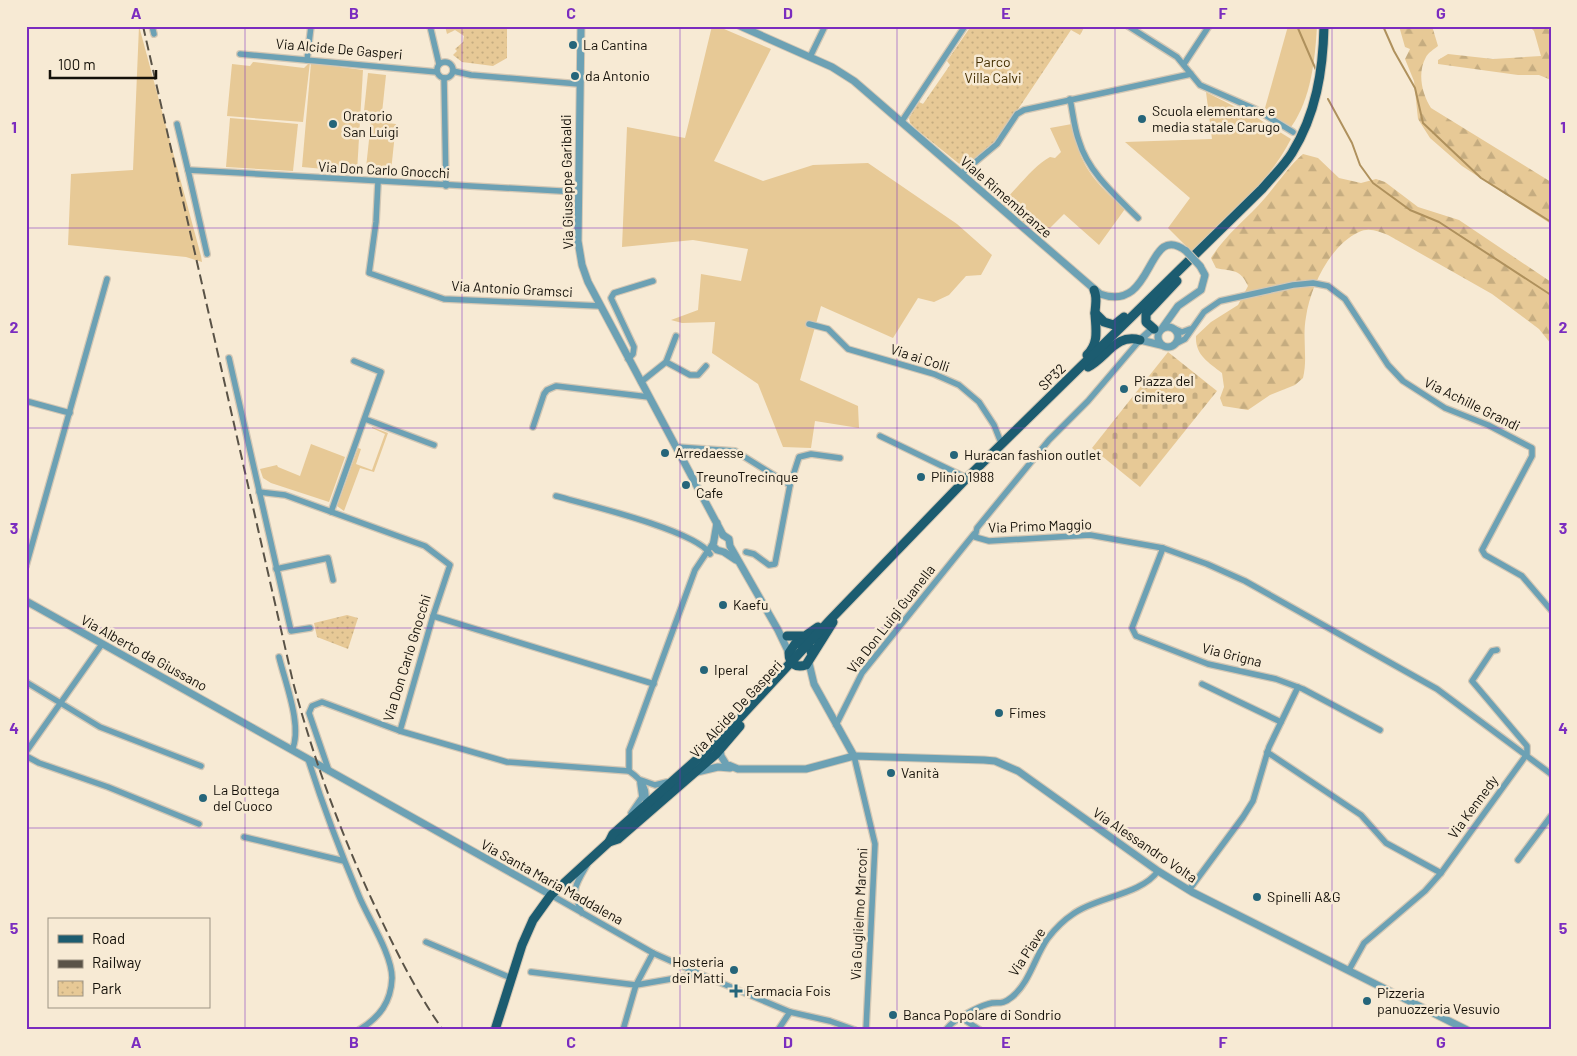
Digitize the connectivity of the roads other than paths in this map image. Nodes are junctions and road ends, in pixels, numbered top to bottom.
1 (152, 26) edge
2 (310, 26) edge
3 (430, 26) edge
4 (581, 26) edge
5 (740, 26) edge
6 (825, 26) edge
7 (965, 26) edge
8 (1128, 26) edge
9 (1209, 26) edge
10 (1324, 26) edge
11 (154, 34) dead end
12 (240, 54) dead end
13 (810, 57) junction
14 (307, 60) junction
15 (1184, 64) junction
16 (439, 68) junction
17 (454, 72) junction
18 (1191, 74) junction
19 (445, 80) junction
20 (579, 84) junction
21 (1070, 99) junction
22 (902, 121) junction
23 (177, 124) dead end
24 (1293, 132) dead end
25 (188, 170) junction
26 (961, 174) junction
27 (378, 182) junction
28 (446, 186) junction
29 (578, 192) junction
30 (1138, 218) dead end
31 (207, 254) dead end
32 (1185, 265) junction
33 (107, 279) dead end
34 (653, 280) dead end
35 (1170, 280) junction
36 (1094, 290) junction
37 (600, 306) junction
38 (1095, 312) junction
39 (808, 324) dead end
40 (1172, 325) junction
41 (1192, 328) junction
42 (1159, 329) junction
43 (676, 336) dead end
44 (1140, 340) junction
45 (1175, 344) junction
46 (1161, 345) junction
47 (228, 358) dead end
48 (628, 359) junction
49 (354, 361) dead end
50 (666, 362) junction
51 (706, 366) dead end
52 (1079, 369) junction
53 (641, 382) junction
54 (649, 397) junction
55 (26, 401) edge
56 (1043, 405) joint
57 (70, 413) junction
58 (365, 419) junction
59 (533, 427) dead end
60 (880, 436) dead end
61 (1002, 444) junction
62 (434, 445) dead end
63 (677, 447) junction
64 (840, 458) dead end
65 (967, 478) junction
66 (790, 484) junction
67 (259, 492) junction
68 (556, 496) dead end
69 (331, 512) junction
70 (974, 534) junction
71 (716, 539) junction
72 (692, 540) junction
73 (730, 546) junction
74 (1162, 548) junction
75 (714, 551) junction
76 (746, 552) dead end
77 (737, 561) junction
78 (26, 566) edge
79 (276, 569) junction
80 (333, 580) dead end
81 (26, 601) edge
82 (1551, 610) edge
83 (433, 616) junction
84 (832, 621) junction
85 (310, 628) dead end
86 (778, 630) junction
87 (787, 636) junction
88 (102, 644) junction
89 (1496, 650) dead end
90 (808, 651) junction
91 (279, 658) dead end
92 (791, 660) junction
93 (775, 680) junction
94 (26, 682) edge
95 (654, 684) junction
96 (1202, 684) dead end
97 (1298, 687) junction
98 (61, 704) junction
99 (1281, 722) junction
100 (836, 725) junction
101 (249, 726) joint
102 (1380, 730) dead end
103 (400, 731) junction
104 (721, 738) junction
105 (720, 748) junction
106 (292, 750) junction
107 (1267, 752) junction
108 (26, 754) edge
109 (1527, 754) junction
110 (854, 756) junction
111 (308, 759) junction
112 (201, 766) dead end
113 (730, 768) junction
114 (329, 771) junction
115 (629, 771) junction
116 (694, 773) junction
117 (1551, 774) edge
118 (639, 779) junction
119 (641, 806) junction
120 (1551, 816) edge
121 (199, 824) dead end
122 (617, 835) junction
123 (244, 836) dead end
124 (590, 859) junction
125 (344, 860) junction
126 (1518, 860) dead end
127 (1158, 871) junction
128 (1441, 873) junction
129 (1189, 890) junction
130 (551, 895) junction
131 (582, 913) junction
132 (426, 942) dead end
133 (653, 953) junction
134 (1349, 970) junction
135 (531, 972) dead end
136 (700, 974) junction
137 (511, 978) junction
138 (636, 985) junction
139 (790, 1012) junction
140 (960, 1017) junction
141 (359, 1030) edge
142 (495, 1030) edge
143 (623, 1030) edge
144 (778, 1030) edge
145 (855, 1030) edge
146 (866, 1030) edge
147 (946, 1030) edge
148 (980, 1030) edge
149 (1467, 1030) edge

1 - 11 street
2 - 14 street
3 - 16 street
4 - 20 street, Via Giuseppe Garibaldi
5 - 13 street, Viale Rimembranze
6 - 13 street
7 - 22 street
8 - 15 street
9 - 15 street
10 - 32 main road, SP32
12 - 14 street, Via Alcide De Gasperi
13 - 22 street, Viale Rimembranze
14 - 16 street, Via Alcide De Gasperi
15 - 18 street
16 - 17 street
16 - 19 street
17 - 19 street
17 - 20 street
18 - 21 street
18 - 24 street
19 - 28 street
20 - 29 street, Via Giuseppe Garibaldi
21 - 26 street
21 - 30 street
22 - 26 street, Viale Rimembranze
23 - 25 street
25 - 27 street, Via Don Carlo Gnocchi
25 - 31 street
26 - 36 street, Viale Rimembranze
27 - 28 street, Via Don Carlo Gnocchi
27 - 37 street, Via Antonio Gramsci
28 - 29 street, Via Don Carlo Gnocchi
29 - 37 street, Via Giuseppe Garibaldi
32 - 35 main road, SP32
32 - 42 main road
33 - 57 street
34 - 48 street
35 - 38 main road
35 - 52 main road, SP32
36 - 38 main road
36 - 40 street, bridge
37 - 48 street, Via Giuseppe Garibaldi
38 - 52 main road
39 - 61 street, Via ai Colli
40 - 41 street
40 - 42 street
40 - 45 street
41 - 45 street, Via Achille Grandi
41 - 82 street, Via Achille Grandi
42 - 44 street, Via Primo Maggio
42 - 46 street
43 - 50 street
44 - 46 street
44 - 52 main road
44 - 70 street, Via Primo Maggio
45 - 46 street
47 - 67 street
48 - 53 street, Via Giuseppe Garibaldi
49 - 58 street
50 - 51 street
50 - 53 street
52 - 56 main road, SP32 / SP32
53 - 54 street, Via Giuseppe Garibaldi
54 - 59 street
54 - 63 street, Via Giuseppe Garibaldi
55 - 57 street
56 - 61 main road, Via Alcide De Gasperi / SP32
57 - 78 street
58 - 62 street
58 - 69 street
60 - 65 street
61 - 65 main road, Via Alcide De Gasperi / SP32
63 - 66 street
63 - 71 street, Via Giuseppe Garibaldi
64 - 66 street
65 - 84 main road, Via Alcide De Gasperi / SP32
66 - 76 street
67 - 69 street, Via Don Carlo Gnocchi
67 - 79 street
68 - 72 street
69 - 83 street, Via Don Carlo Gnocchi
70 - 74 street, Via Primo Maggio
70 - 100 street, Via Don Luigi Guanella
71 - 72 street
71 - 73 street
71 - 75 street
72 - 75 street
73 - 75 street
73 - 77 street
74 - 97 street, Via Grigna
74 - 109 street, Via Primo Maggio
75 - 77 street
75 - 95 street
77 - 86 street
79 - 80 street
79 - 85 street
81 - 88 street, Via Alberto da Giussano
83 - 95 street
83 - 103 street, Via Don Carlo Gnocchi
84 - 87 main road
84 - 90 main road, Via Alcide De Gasperi / SP32
86 - 87 street
86 - 92 street
87 - 90 street
88 - 98 street
88 - 101 street, Via Alberto da Giussano
89 - 109 street
90 - 92 main road, Via Alcide De Gasperi / SP32
90 - 92 main road
90 - 100 street, Via Guglielmo Marconi
91 - 106 street
92 - 93 main road, Via Alcide De Gasperi / SP32
92 - 105 main road, Via Alcide De Gasperi / SP32
93 - 104 main road, Via Alcide De Gasperi / SP32
93 - 105 main road
94 - 98 street
95 - 115 street
96 - 99 street
97 - 99 street
97 - 102 street, Via Grigna
98 - 108 street
98 - 112 street
99 - 107 street
100 - 110 street, Via Guglielmo Marconi
101 - 106 street, Via Santa Maria Maddalena
103 - 114 street, Via Don Carlo Gnocchi
103 - 115 street
104 - 118 street, Via Alcide De Gasperi
104 - 119 main road, Via Alcide De Gasperi / SP32
105 - 113 street
105 - 116 main road, Via Alcide De Gasperi / SP32
106 - 111 street, Via Santa Maria Maddalena
107 - 128 street
107 - 129 street
108 - 121 street
109 - 117 street, Via Primo Maggio
109 - 128 street, Via Kennedy
110 - 113 street, Via Alessandro Volta
110 - 127 street, Via Alessandro Volta
110 - 146 street, Via Guglielmo Marconi
111 - 114 street, Via Santa Maria Maddalena
111 - 125 street
113 - 116 street, Via Alessandro Volta
114 - 130 street, Via Santa Maria Maddalena
115 - 118 street
116 - 122 main road, Via Alcide De Gasperi / SP32
118 - 119 street
119 - 122 main road, Via Alcide De Gasperi
120 - 126 street
122 - 124 main road, Via Alcide De Gasperi / SP32
123 - 125 street
124 - 130 main road, Via Alcide De Gasperi / SP32
124 - 131 street
125 - 141 street
127 - 129 street, Via Alessandro Volta
127 - 140 street, Via Piave
128 - 134 street, Via Kennedy
129 - 134 street, Via Alessandro Volta
130 - 131 street, Via Santa Maria Maddalena
130 - 137 main road, Via Alcide De Gasperi / SP32
131 - 133 street, Via Santa Maria Maddalena
132 - 137 street
133 - 136 street, Via Santa Maria Maddalena
133 - 138 street
134 - 149 street, Via Alessandro Volta
135 - 138 street
136 - 138 street
136 - 139 street, Via Santa Maria Maddalena
137 - 142 main road, Via Alcide De Gasperi / SP32
138 - 143 street
139 - 144 street
139 - 145 street, Via Santa Maria Maddalena
140 - 147 street, Via Piave
140 - 148 street

